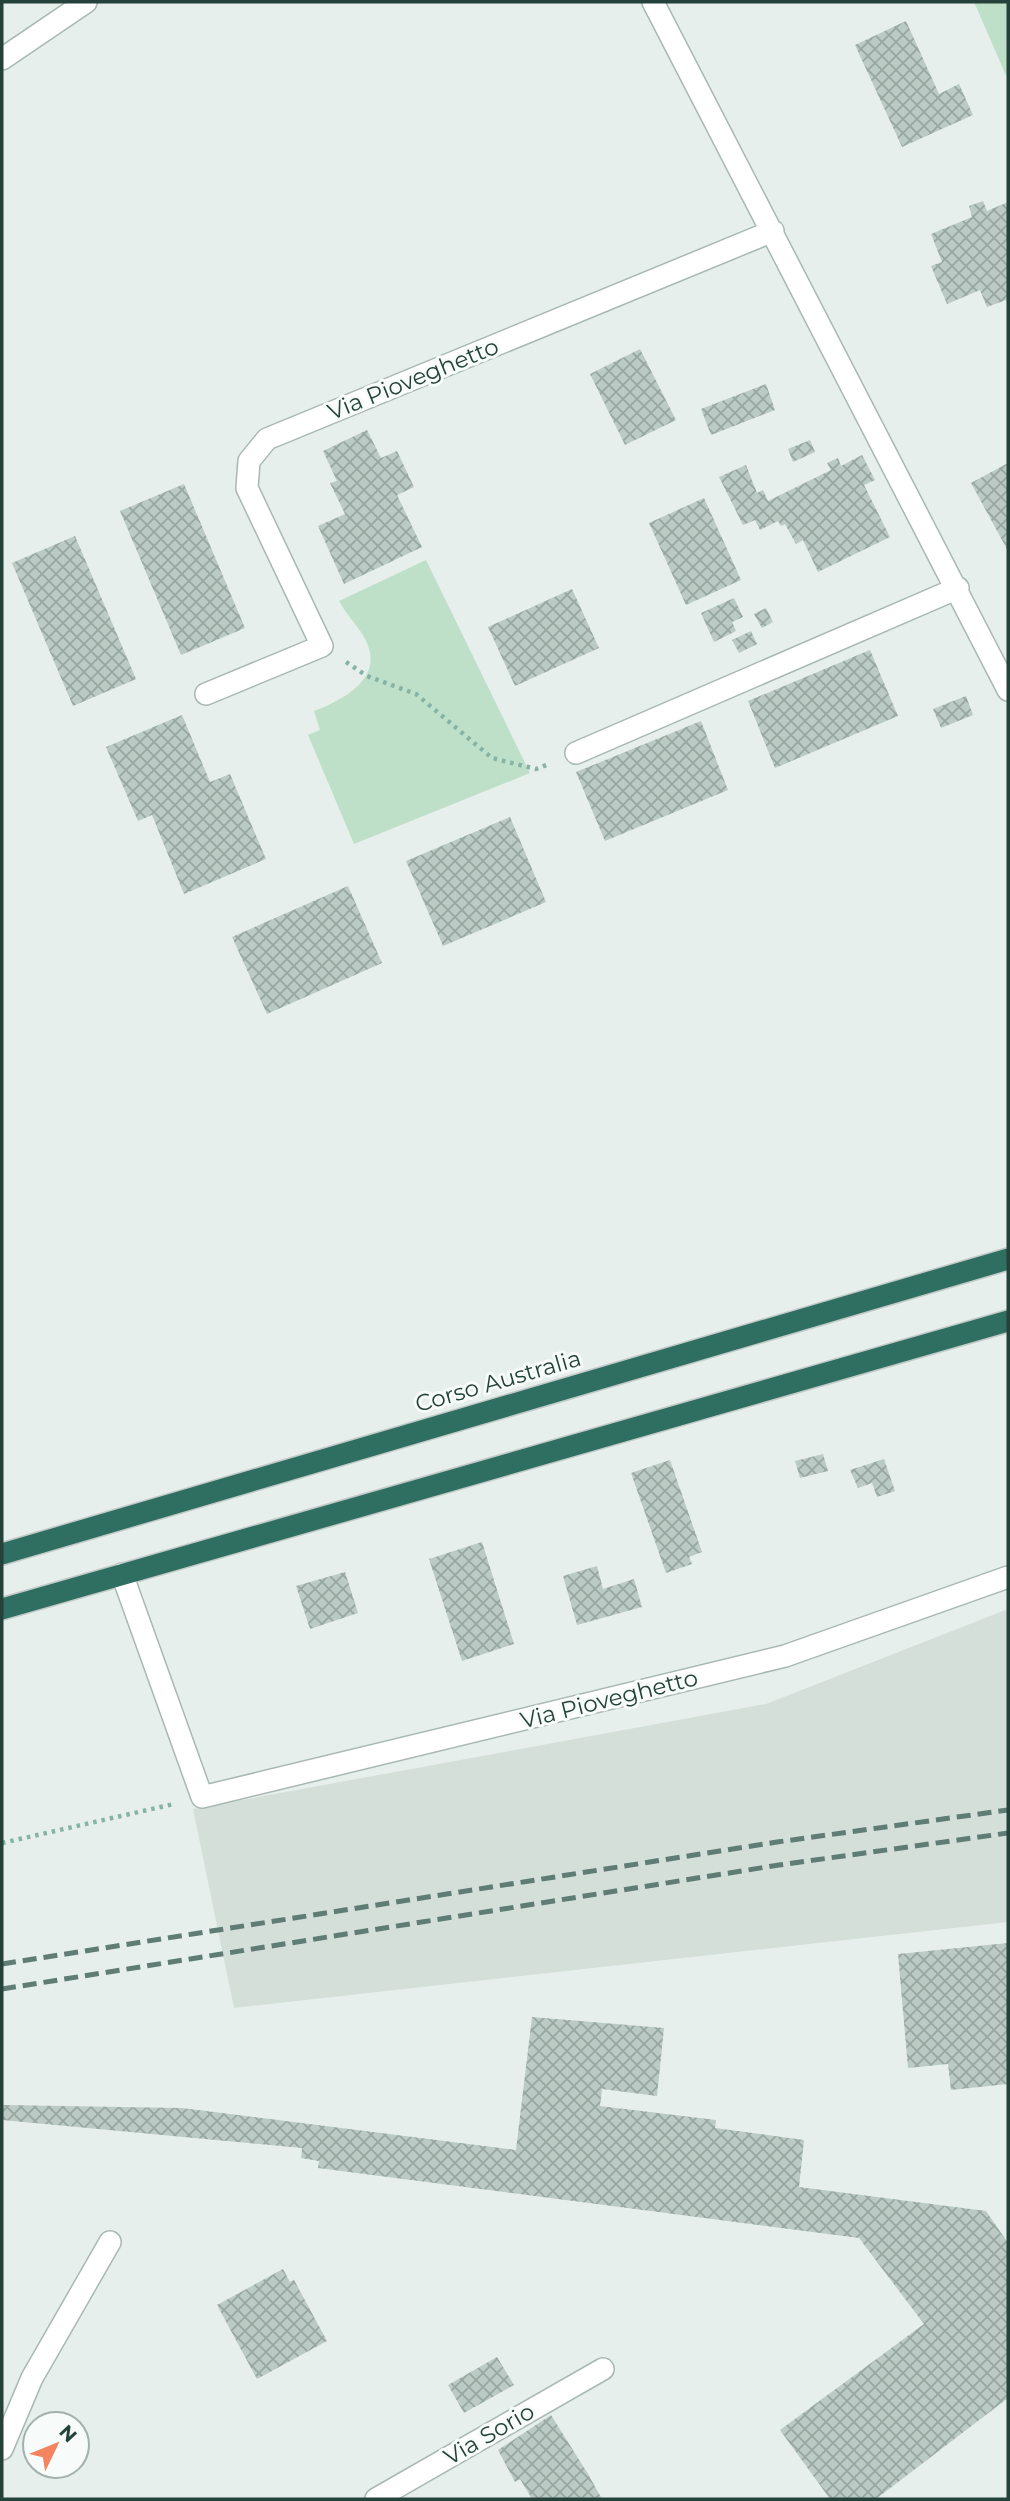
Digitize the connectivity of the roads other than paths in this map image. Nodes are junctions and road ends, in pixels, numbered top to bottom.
1 (86, 2) edge
2 (653, 2) edge
3 (2, 59) edge
4 (773, 232) junction
5 (958, 588) junction
6 (1008, 690) edge
7 (206, 694) dead end
8 (576, 753) road end
9 (1008, 1259) edge
10 (1008, 1321) edge
11 (2, 1554) edge
12 (122, 1574) junction
13 (1008, 1577) edge
14 (2, 1609) edge
15 (110, 2242) dead end
16 (603, 2369) dead end
17 (2, 2449) edge
18 (376, 2499) edge

1 - 3 street
2 - 4 street
4 - 5 street
4 - 7 street, Via Pioveghetto
5 - 6 street
5 - 8 street
9 - 11 highway, Corso Australia
10 - 12 highway
12 - 13 street, Via Pioveghetto
12 - 14 highway
15 - 17 street
16 - 18 street, Via Sorio

